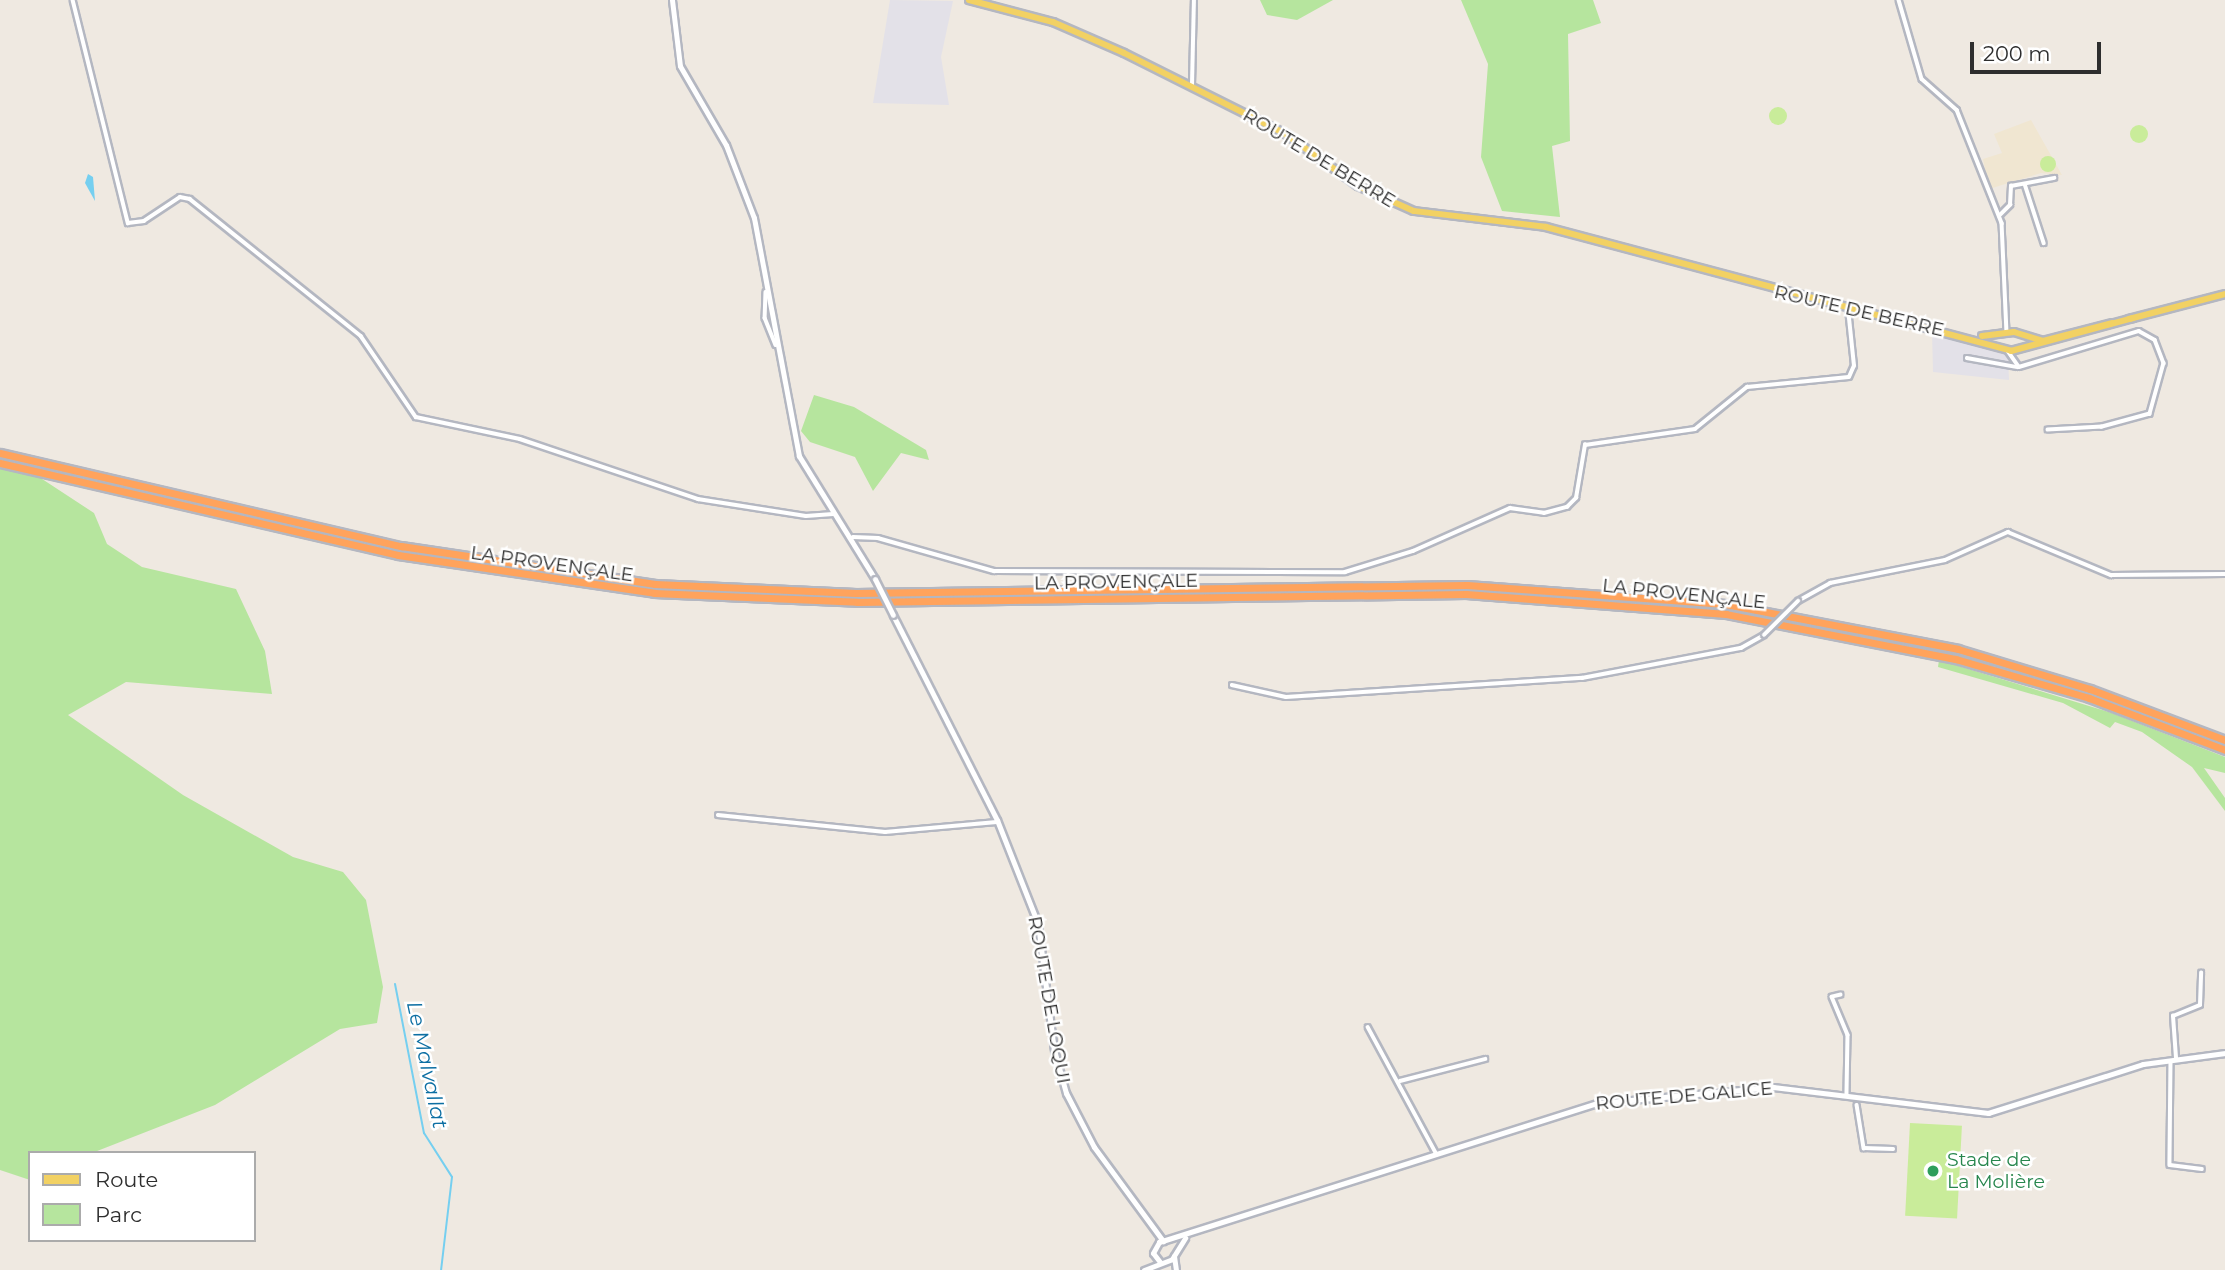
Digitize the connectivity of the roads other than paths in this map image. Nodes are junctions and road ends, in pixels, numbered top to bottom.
1 (73, 0) edge
2 (671, 0) edge
3 (969, 0) edge
4 (1194, 0) edge
5 (1899, 0) edge
6 (1192, 87) junction
7 (2054, 178) dead end
8 (2025, 184) junction
9 (1999, 216) junction
10 (2044, 243) dead end
11 (2225, 294) edge
12 (1848, 309) junction
13 (2009, 316) junction
14 (2133, 318) junction
15 (2005, 335) junction
16 (2019, 335) junction
17 (1970, 336) junction
18 (2006, 349) junction
19 (2018, 350) junction
20 (1967, 358) dead end
21 (2018, 366) junction
22 (2048, 430) dead end
23 (0, 453) edge
24 (0, 463) edge
25 (835, 514) junction
26 (853, 537) junction
27 (2225, 574) edge
28 (1232, 685) dead end
29 (2225, 738) edge
30 (2225, 750) edge
31 (718, 816) dead end
32 (998, 822) junction
33 (2201, 974) dead end
34 (1840, 995) dead end
35 (1368, 1027) dead end
36 (2225, 1053) edge
37 (2174, 1058) junction
38 (1485, 1059) dead end
39 (1400, 1081) junction
40 (1847, 1095) junction
41 (1857, 1105) dead end
42 (1893, 1149) dead end
43 (1436, 1153) junction
44 (2202, 1169) dead end
45 (1151, 1223) junction
46 (1191, 1234) junction
47 (1166, 1242) junction
48 (1155, 1245) junction
49 (1153, 1253) junction
50 (1174, 1253) junction
51 (1163, 1262) junction
52 (1144, 1270) edge
53 (1174, 1270) edge

1 - 25 street
2 - 25 street, ROUTE DE LOQUI
3 - 6 main road, ROUTE DE BERRE
4 - 6 street
5 - 9 street
6 - 12 main road, ROUTE DE BERRE
7 - 8 street
8 - 9 street
8 - 10 street
9 - 13 street
11 - 14 main road
12 - 17 main road, ROUTE DE BERRE
12 - 26 street
13 - 15 street
13 - 16 street
14 - 16 main road
14 - 19 main road
15 - 16 main road, ROUTE DE BERRE
15 - 17 main road, ROUTE DE BERRE
15 - 18 main road
16 - 19 main road
17 - 18 main road, ROUTE DE BERRE
18 - 19 main road
18 - 21 street
19 - 21 street
20 - 21 street
21 - 22 street
23 - 29 highway, LA PROVENÇALE
24 - 30 highway, LA PROVENÇALE
25 - 26 street, ROUTE DE LOQUI
26 - 32 street, ROUTE DE LOQUI, bridge
27 - 28 street, bridge
31 - 32 street
32 - 45 street, ROUTE DE LOQUI
33 - 37 street
34 - 40 street
35 - 39 street
36 - 37 street, ROUTE DE GALICE
37 - 40 street, ROUTE DE GALICE
37 - 44 street
38 - 39 street
39 - 43 street
40 - 43 street, ROUTE DE GALICE
41 - 42 street
43 - 46 street, ROUTE DE GALICE
45 - 47 street, ROUTE DE LOQUI
45 - 48 street
46 - 47 street, ROUTE DE GALICE
46 - 50 street
47 - 48 street, ROUTE DE GALICE
47 - 50 street, ROUTE DE LOQUI
48 - 49 street
49 - 51 street
49 - 52 street
50 - 51 street
50 - 53 street
51 - 52 street
51 - 53 street

